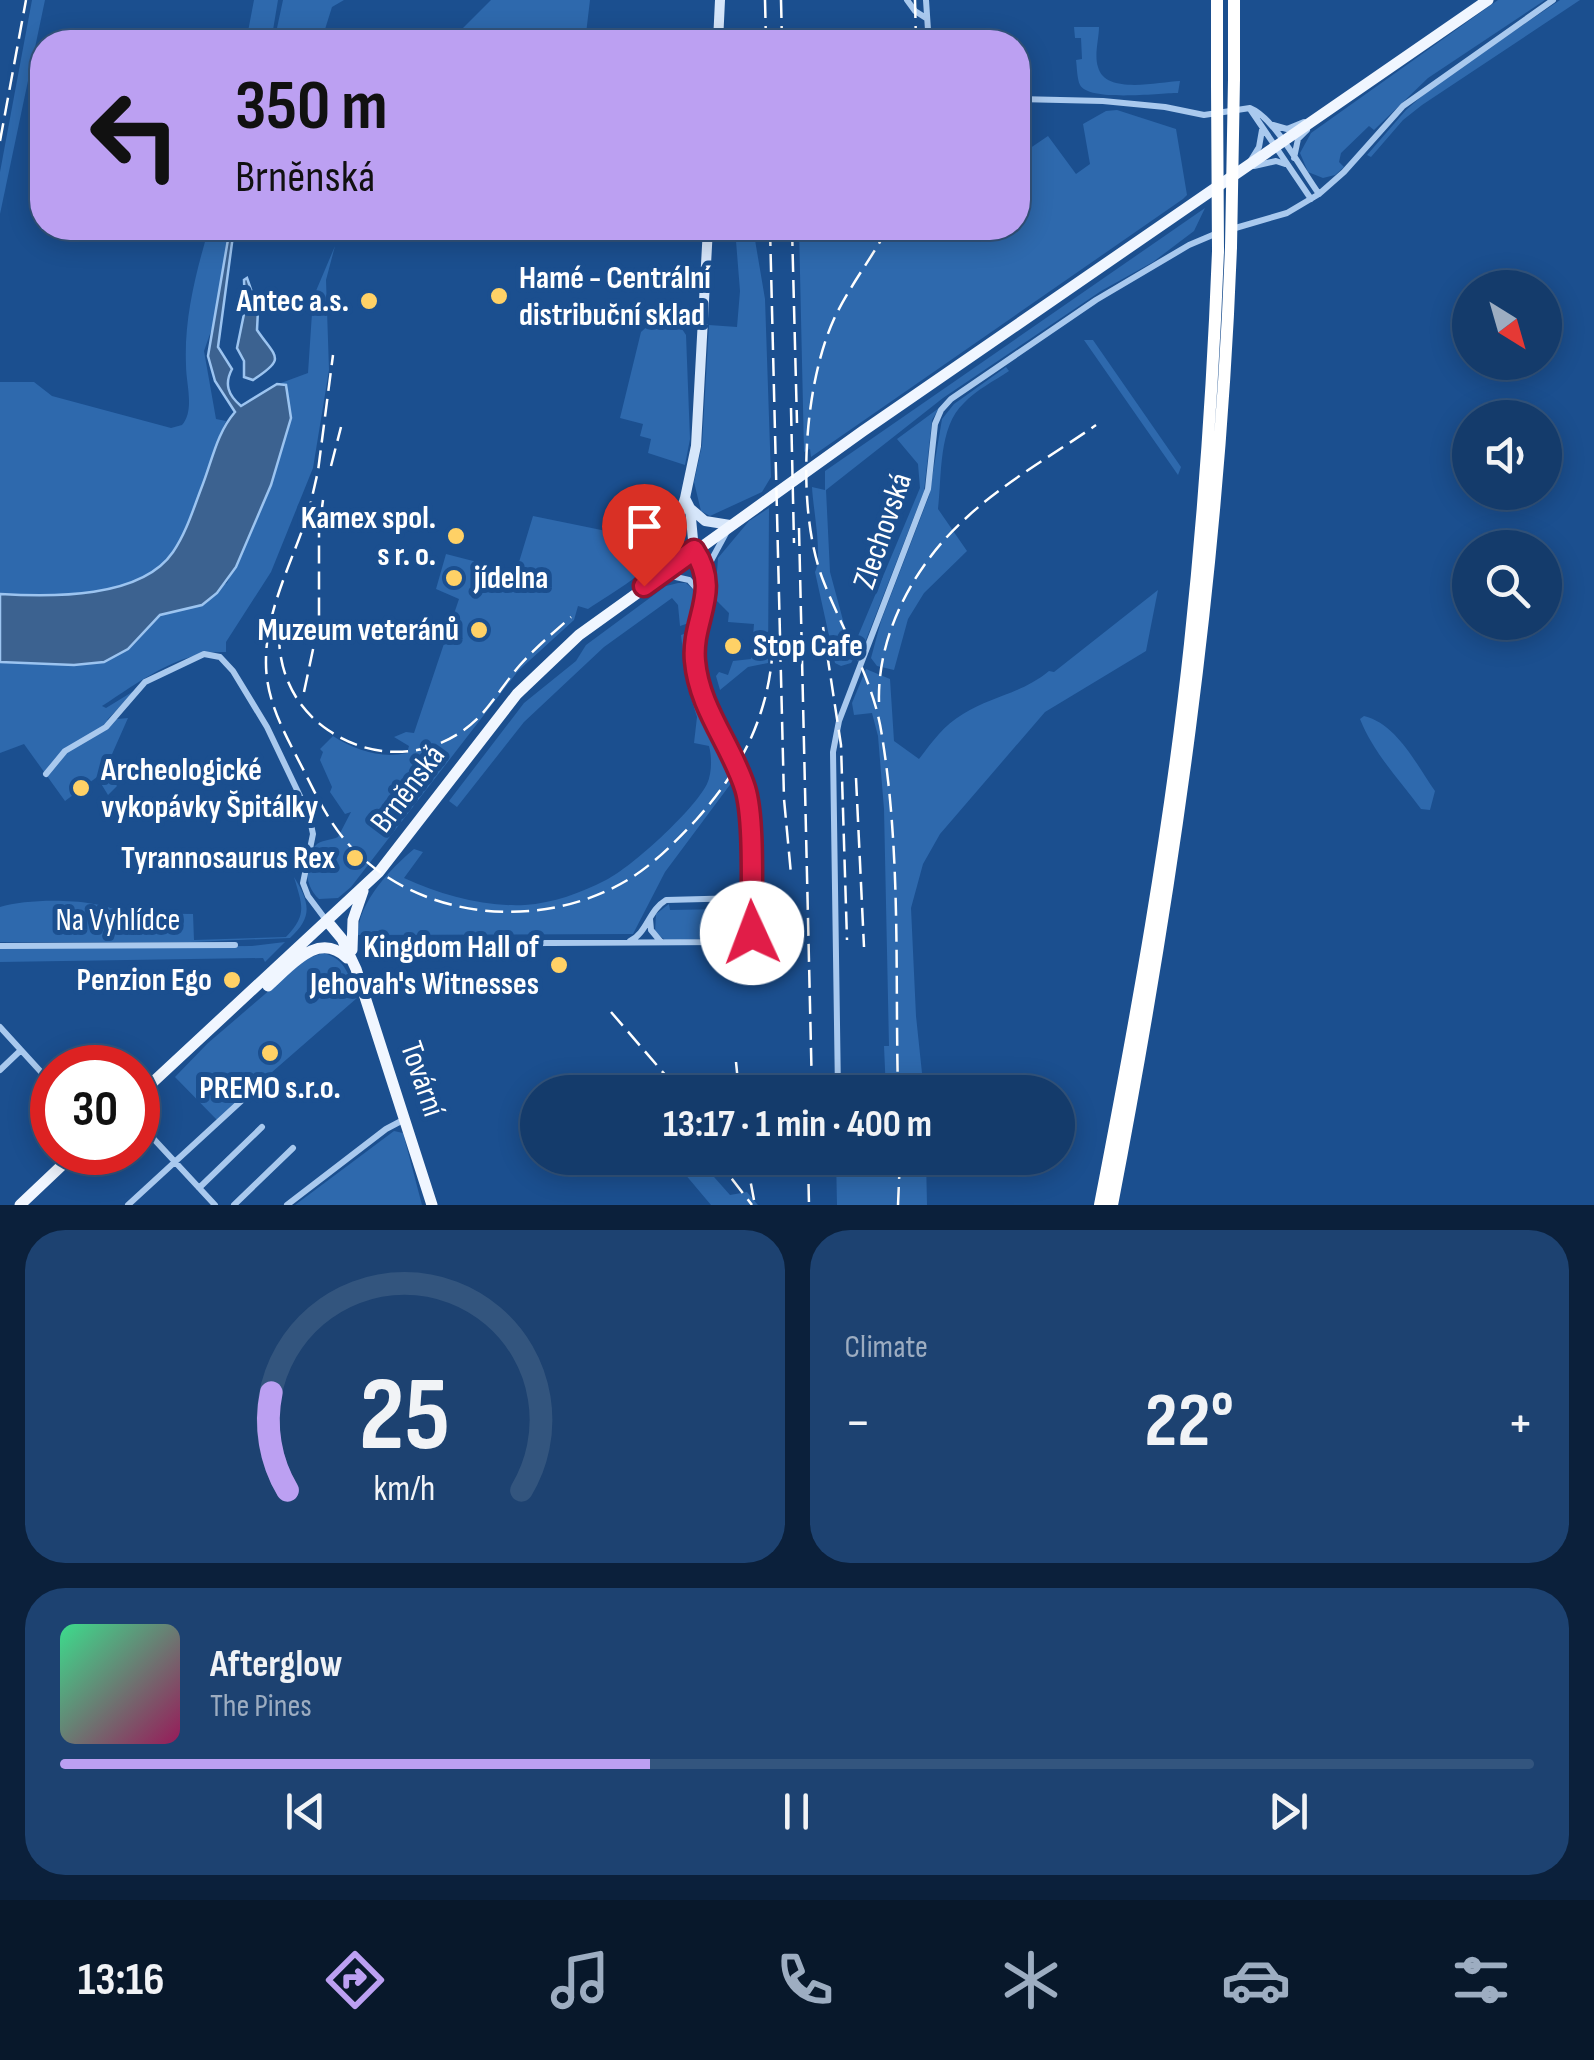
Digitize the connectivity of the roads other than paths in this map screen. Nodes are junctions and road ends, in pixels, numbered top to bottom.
1 (720, 0) edge
2 (908, 0) edge
3 (926, 0) edge
4 (1217, 0) edge
5 (1234, 0) edge
6 (1488, 0) edge
7 (1553, 0) edge
8 (926, 18) junction
9 (719, 30) edge
10 (930, 30) edge
11 (1030, 100) edge
12 (1250, 108) junction
13 (1332, 108) junction
14 (1270, 123) junction
15 (1262, 129) junction
16 (1279, 145) junction
17 (1290, 162) junction
18 (1241, 171) junction
19 (1315, 197) junction
20 (707, 240) edge
21 (1224, 249) junction
22 (687, 503) junction
23 (678, 524) junction
24 (730, 525) junction
25 (694, 550) junction
26 (705, 572) junction
27 (661, 574) junction
28 (706, 599) junction
29 (46, 774) dead end
30 (364, 887) junction
31 (750, 892) junction
32 (650, 918) junction
33 (327, 921) junction
34 (629, 942) junction
35 (662, 942) junction
36 (372, 944) dead end
37 (235, 945) dead end
38 (0, 946) edge
39 (356, 969) junction
40 (236, 1006) junction
41 (0, 1027) edge
42 (22, 1050) junction
43 (30, 1059) edge
44 (0, 1070) edge
45 (838, 1075) edge
46 (160, 1076) edge
47 (282, 1086) dead end
48 (406, 1119) junction
49 (262, 1127) dead end
50 (160, 1146) edge
51 (293, 1148) dead end
52 (174, 1161) junction
53 (52, 1175) edge
54 (199, 1188) junction
55 (20, 1205) edge
56 (128, 1205) edge
57 (215, 1205) edge
58 (234, 1205) edge
59 (286, 1205) edge
60 (432, 1205) edge
61 (1100, 1205) edge
62 (1112, 1205) edge

1 - 9 main road
2 - 8 street
3 - 8 street
4 - 21 highway, bridge
5 - 21 highway, bridge
6 - 13 main road, Brněnská
7 - 19 street, Zlechovská
8 - 10 street
11 - 12 street
12 - 14 street
12 - 15 street
13 - 14 street
13 - 16 main road, Brněnská
13 - 17 street
14 - 16 street
15 - 16 street
15 - 18 street
16 - 17 street
16 - 18 main road, Brněnská
17 - 18 street
17 - 19 street
18 - 24 main road, Brněnská
19 - 45 street, Zlechovská
20 - 22 main road
21 - 61 highway
21 - 62 highway
22 - 23 main road
22 - 24 main road
22 - 25 main road
23 - 25 main road
23 - 27 main road
24 - 25 main road, Brněnská
24 - 26 street
25 - 26 street
25 - 27 main road, Brněnská
26 - 28 street
27 - 28 street
27 - 30 main road, Brněnská
28 - 31 street
29 - 33 street
30 - 33 main road, Brněnská
30 - 39 main road
31 - 32 street
31 - 35 street
32 - 34 street
32 - 35 street
33 - 39 main road, Tovární
33 - 40 main road, Brněnská
34 - 35 street
34 - 36 street
37 - 38 street, Na Vyhlídce
39 - 40 main road
39 - 48 main road, Tovární
40 - 46 main road, Brněnská
41 - 42 street
42 - 43 street
42 - 44 street
47 - 52 street
48 - 59 street
48 - 60 main road, Tovární
49 - 54 street
50 - 52 street
51 - 58 street
52 - 54 street
52 - 56 street
53 - 55 main road
54 - 57 street

